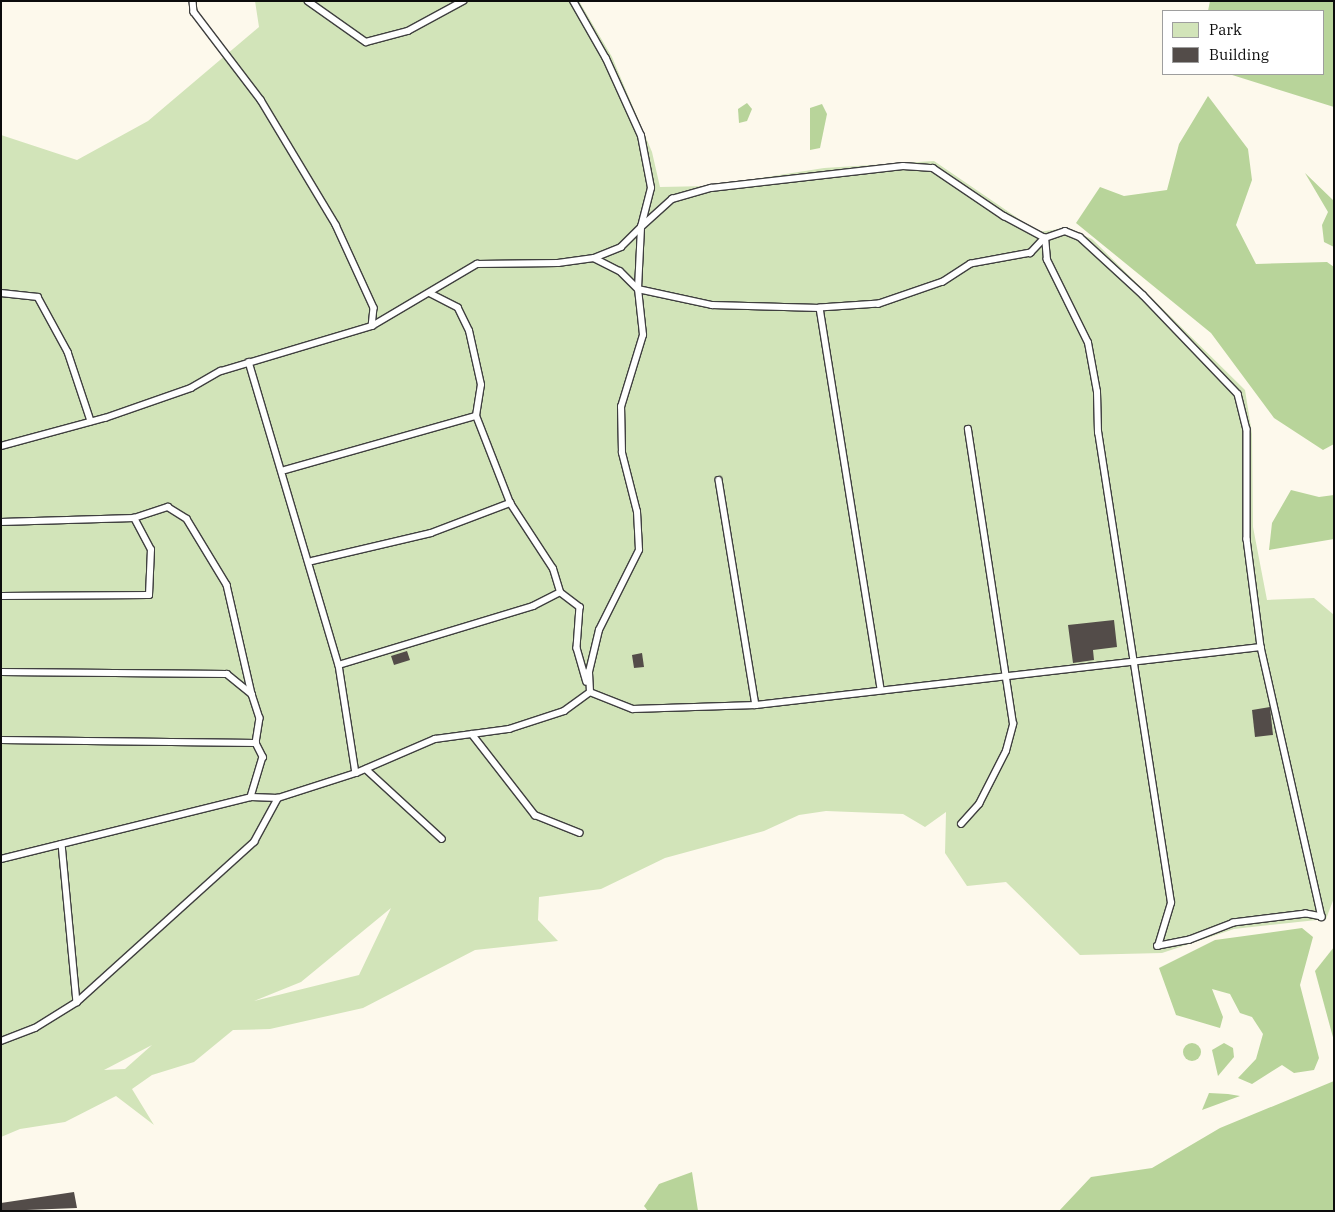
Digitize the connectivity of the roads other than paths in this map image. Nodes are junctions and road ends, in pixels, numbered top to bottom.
1 (193, 1) edge
2 (308, 1) edge
3 (463, 1) edge
4 (573, 1) edge
5 (641, 227) junction
6 (1045, 238) junction
7 (594, 258) junction
8 (638, 289) junction
9 (1, 293) edge
10 (431, 294) junction
11 (820, 308) junction
12 (372, 326) junction
13 (249, 362) junction
14 (476, 416) junction
15 (91, 421) junction
16 (968, 429) dead end
17 (1, 446) edge
18 (285, 470) junction
19 (718, 480) dead end
20 (510, 503) junction
21 (134, 518) junction
22 (1, 522) edge
23 (312, 561) junction
24 (560, 592) junction
25 (1, 596) edge
26 (1261, 646) junction
27 (1134, 662) junction
28 (339, 665) junction
29 (1, 672) edge
30 (1007, 674) junction
31 (881, 690) junction
32 (590, 692) junction
33 (252, 694) junction
34 (756, 705) junction
35 (472, 734) junction
36 (1, 740) edge
37 (256, 743) junction
38 (366, 768) junction
39 (356, 773) junction
40 (251, 797) junction
41 (278, 798) junction
42 (961, 824) dead end
43 (580, 833) dead end
44 (442, 839) dead end
45 (62, 844) junction
46 (1, 859) edge
47 (77, 1002) junction
48 (1, 1041) edge

1 - 12 lane
2 - 3 lane
4 - 5 lane
5 - 6 lane
5 - 7 lane
5 - 8 lane
6 - 11 lane
6 - 26 lane
6 - 27 lane
7 - 8 lane
7 - 10 lane
8 - 11 lane
8 - 32 lane
9 - 15 lane
10 - 12 lane
10 - 14 lane
11 - 31 lane
12 - 13 lane
13 - 15 lane
13 - 18 lane
14 - 18 lane
14 - 20 lane
15 - 17 lane
16 - 30 lane
18 - 23 lane
19 - 34 lane
20 - 23 lane
20 - 24 lane
21 - 22 lane
21 - 25 lane
21 - 33 lane
23 - 28 lane
24 - 28 lane
24 - 32 lane
26 - 27 lane
26 - 27 lane
27 - 30 lane
28 - 39 lane
29 - 33 lane
30 - 31 lane
30 - 42 lane
31 - 34 lane
32 - 34 lane
32 - 35 lane
33 - 37 lane
35 - 38 lane
35 - 43 lane
36 - 37 lane
37 - 40 lane
38 - 39 lane
38 - 44 lane
39 - 41 lane
40 - 41 lane
40 - 45 lane
41 - 47 lane
45 - 46 lane
45 - 47 lane
47 - 48 lane

